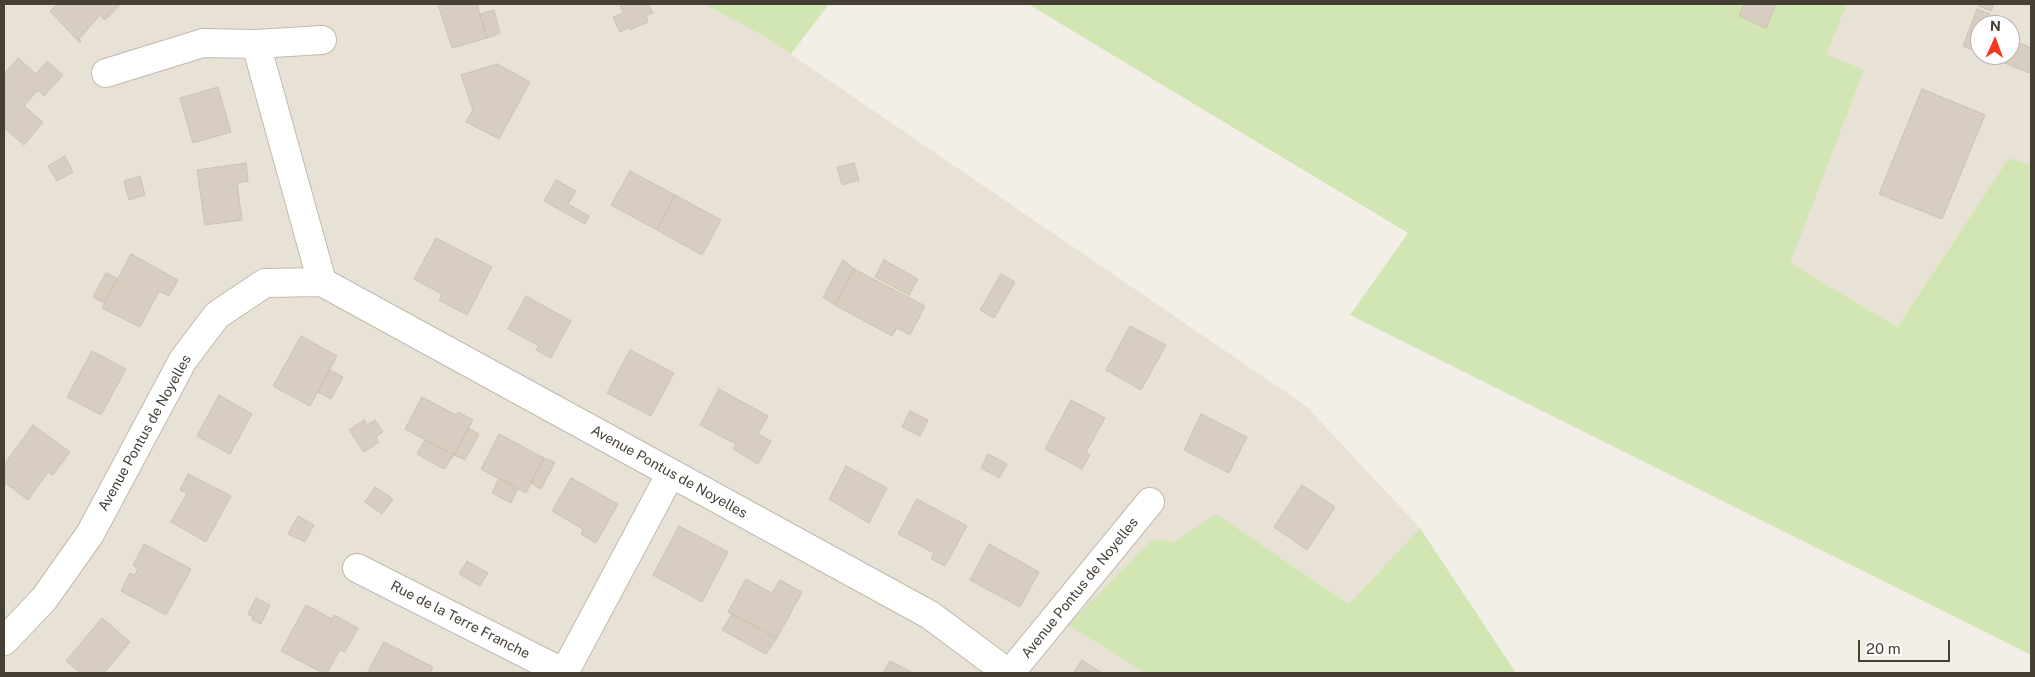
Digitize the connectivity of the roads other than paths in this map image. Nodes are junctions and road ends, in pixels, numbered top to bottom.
1 (322, 40) dead end
2 (256, 44) junction
3 (106, 73) dead end
4 (322, 282) junction
5 (672, 473) junction
6 (1150, 502) dead end
7 (357, 568) dead end
8 (4, 641) edge
9 (564, 673) edge
10 (1009, 673) edge

1 - 2 street
2 - 3 street
2 - 4 street
4 - 5 street, Avenue Pontus de Noyelles
4 - 8 street, Avenue Pontus de Noyelles
5 - 9 street, Rue de la Terre Franche
5 - 10 street, Avenue Pontus de Noyelles
6 - 10 street, Avenue Pontus de Noyelles
7 - 9 street, Rue de la Terre Franche

